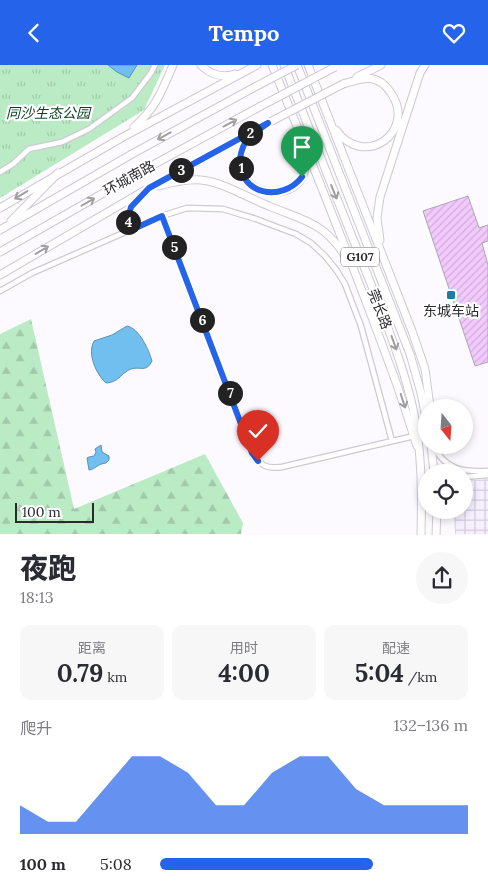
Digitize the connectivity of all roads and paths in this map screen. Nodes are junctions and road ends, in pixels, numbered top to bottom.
1 (155, 65) edge
2 (173, 65) edge
3 (200, 65) edge
4 (257, 65) edge
5 (272, 65) edge
6 (284, 65) edge
7 (297, 65) edge
8 (308, 65) edge
9 (381, 65) edge
10 (425, 65) edge
11 (338, 66) edge
12 (247, 70) junction
13 (343, 84) junction
14 (327, 113) junction
15 (268, 123) junction
16 (298, 127) junction
17 (123, 137) junction
18 (0, 172) edge
19 (58, 173) junction
20 (149, 188) junction
21 (0, 208) edge
22 (162, 216) junction
23 (1, 229) edge
24 (129, 231) junction
25 (0, 252) edge
26 (382, 255) junction
27 (353, 269) junction
28 (0, 275) edge
29 (0, 291) edge
30 (422, 399) edge
31 (429, 399) edge
32 (414, 436) junction
33 (392, 441) junction
34 (418, 441) edge
35 (418, 447) edge
36 (420, 454) edge
37 (439, 454) edge
38 (488, 471) edge
39 (488, 475) edge
40 (473, 476) edge
41 (436, 519) edge
42 (421, 535) edge
43 (436, 535) edge

1 - 18 street
2 - 17 main road
3 - 12 main road
4 - 12 main road
5 - 16 main road
6 -> 34 main road, 莞长路 / G107
7 -> 23 main road, 环城南路, bridge
7 - 30 main road, 莞长路 / G107
8 - 14 main road
9 - 13 main road
10 - 26 main road
25 -> 11 main road, 环城南路, bridge
12 - 17 main road
13 - 14 main road
13 - 15 main road, bridge
14 - 26 main road
15 - 16 main road
15 - 20 main road
16 - 27 main road
17 - 19 main road
19 -> 21 main road
19 - 23 main road
20 - 24 street
20 - 27 main road
28 -> 20 main road
22 - 24 street
22 - 33 street
22 - 33 street
24 - 29 street
26 - 31 main road
27 -> 32 main road
32 - 33 street
32 - 35 main road
36 - 42 main road, 莞长路 / G107
37 - 38 street
39 - 40 street
41 - 43 main road

